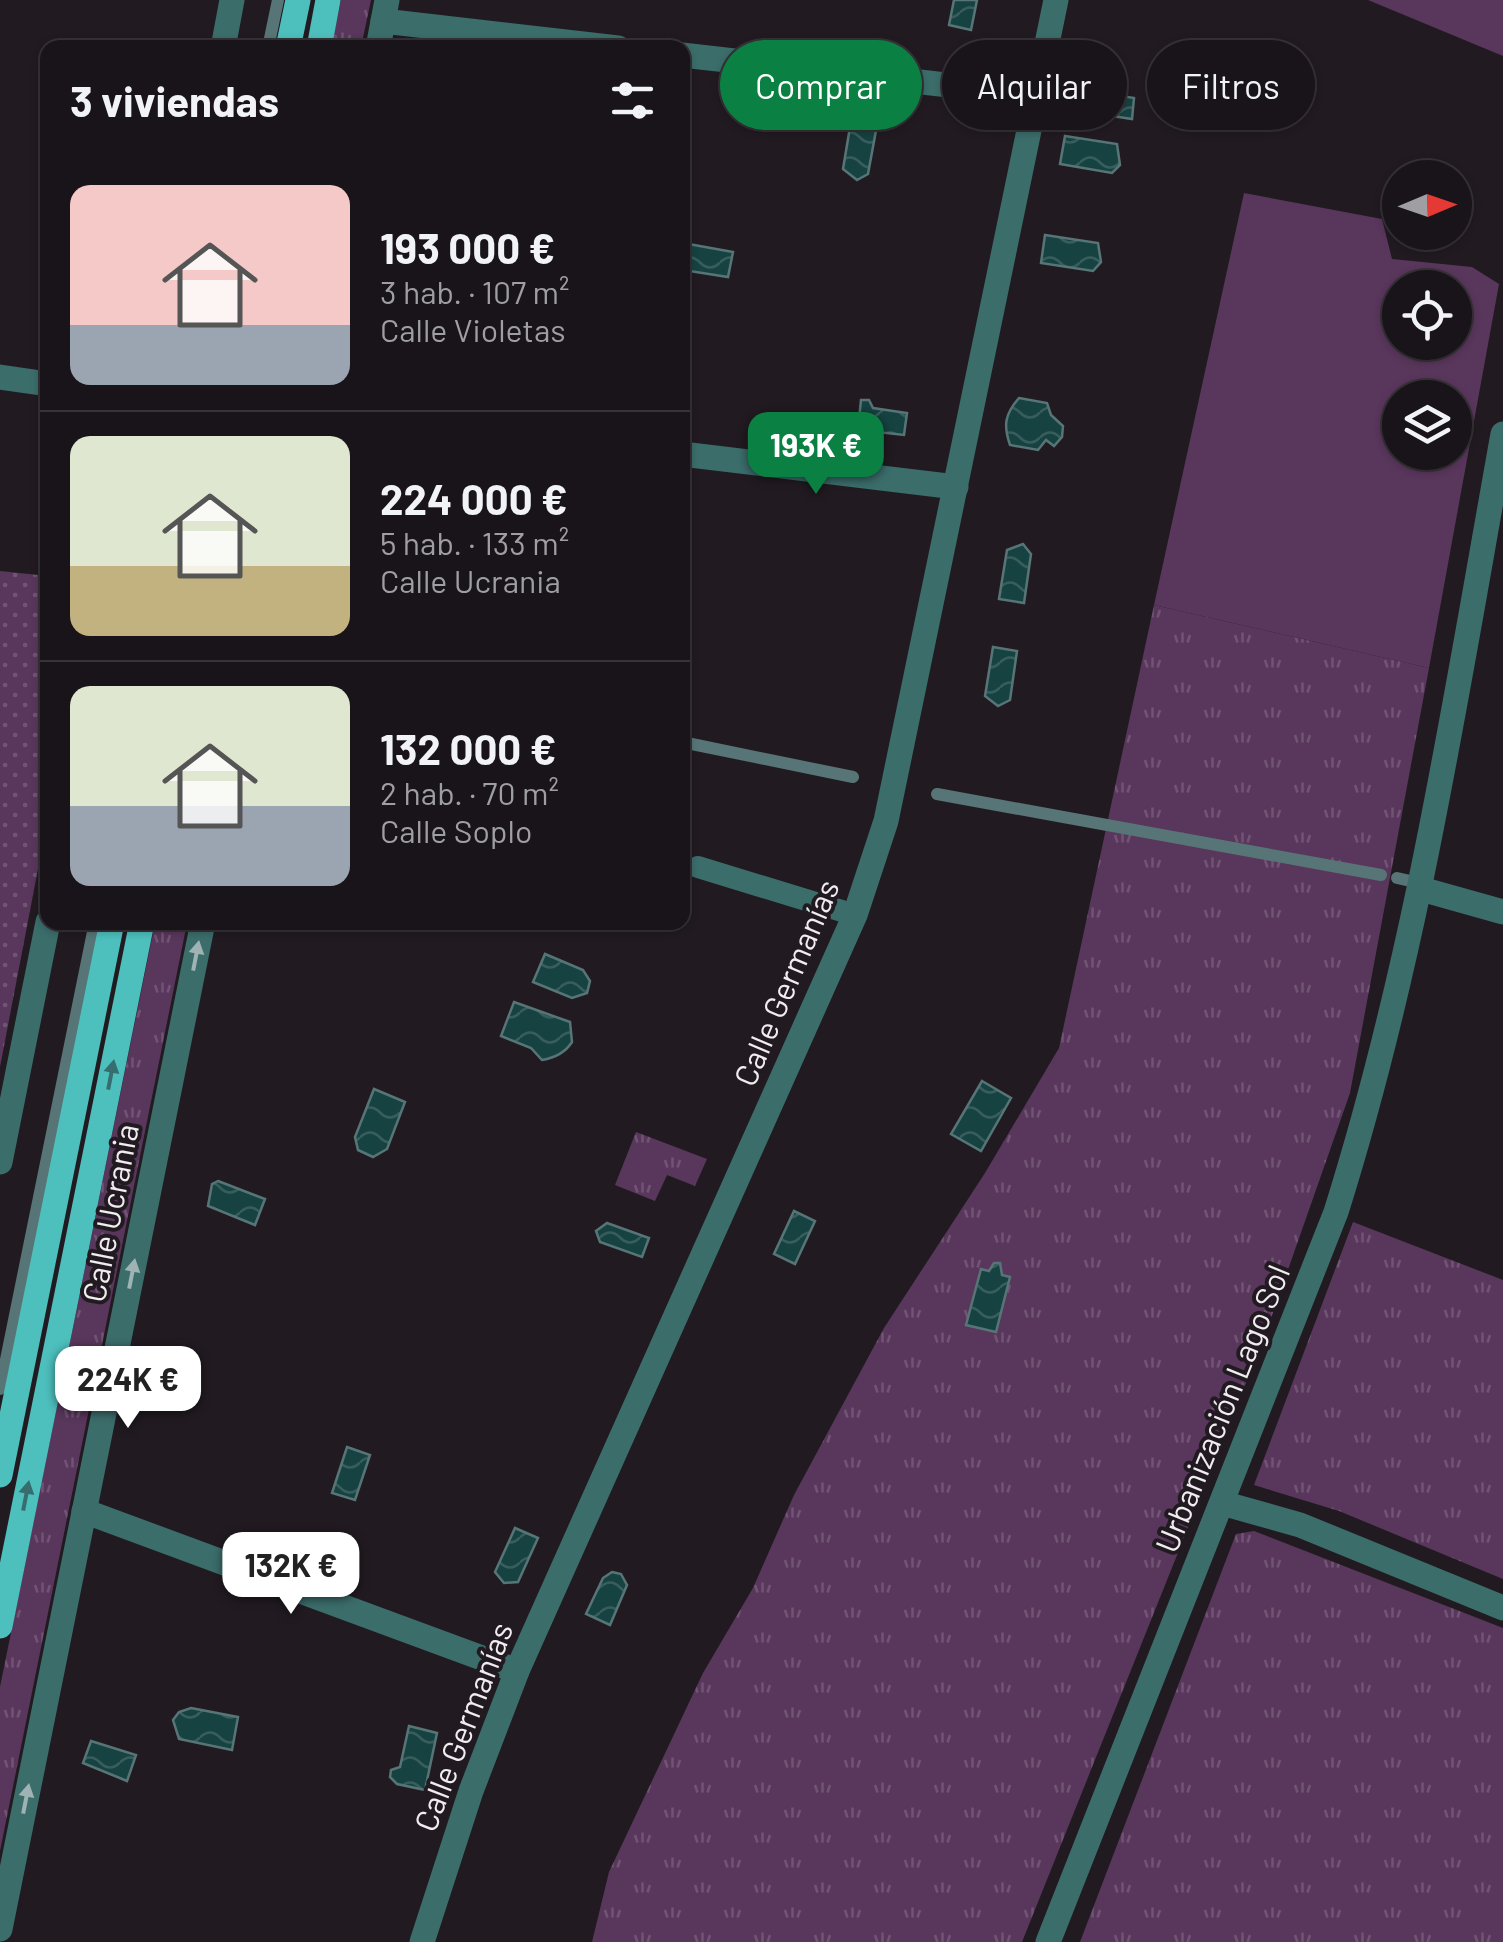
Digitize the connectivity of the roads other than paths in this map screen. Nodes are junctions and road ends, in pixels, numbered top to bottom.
1 (232, 0) edge
2 (298, 0) edge
3 (328, 0) edge
4 (1056, 0) edge
5 (385, 10) edge
6 (224, 40) edge
7 (290, 40) edge
8 (320, 40) edge
9 (379, 40) edge
10 (569, 40) edge
11 (1048, 40) edge
12 (690, 56) edge
13 (942, 84) edge
14 (1029, 130) edge
15 (0, 376) edge
16 (40, 383) edge
17 (1503, 434) edge
18 (690, 455) edge
19 (956, 487) junction
20 (698, 867) dead end
21 (1421, 889) junction
22 (1503, 912) edge
23 (854, 915) junction
24 (46, 930) edge
25 (110, 930) edge
26 (140, 930) edge
27 (201, 930) edge
28 (6, 1103) edge
29 (0, 1162) edge
30 (0, 1476) edge
31 (1222, 1503) junction
32 (84, 1512) junction
33 (1503, 1608) edge
34 (0, 1626) edge
35 (517, 1672) junction
36 (0, 1929) edge
37 (422, 1942) edge
38 (1048, 1942) edge

1 - 6 street
2 - 7 main road
3 - 8 main road
4 - 11 street, Calle Germanías
5 - 9 street
5 - 10 street
12 - 13 street
14 - 19 street, Calle Germanías
15 - 16 street
17 - 21 street, Urbanización Lago Sol
18 - 19 street
19 - 23 street, Calle Germanías
20 - 23 lane
21 - 22 street
21 - 31 street, Urbanización Lago Sol
23 - 35 street, Calle Germanías
24 - 28 street
25 - 30 main road
34 -> 26 main road
32 -> 27 street, Calle Ucrania
28 - 29 street
31 - 33 street
31 - 38 street, Urbanización Lago Sol
32 - 35 street
36 -> 32 street, Calle Ucrania
35 - 37 street, Calle Germanías

